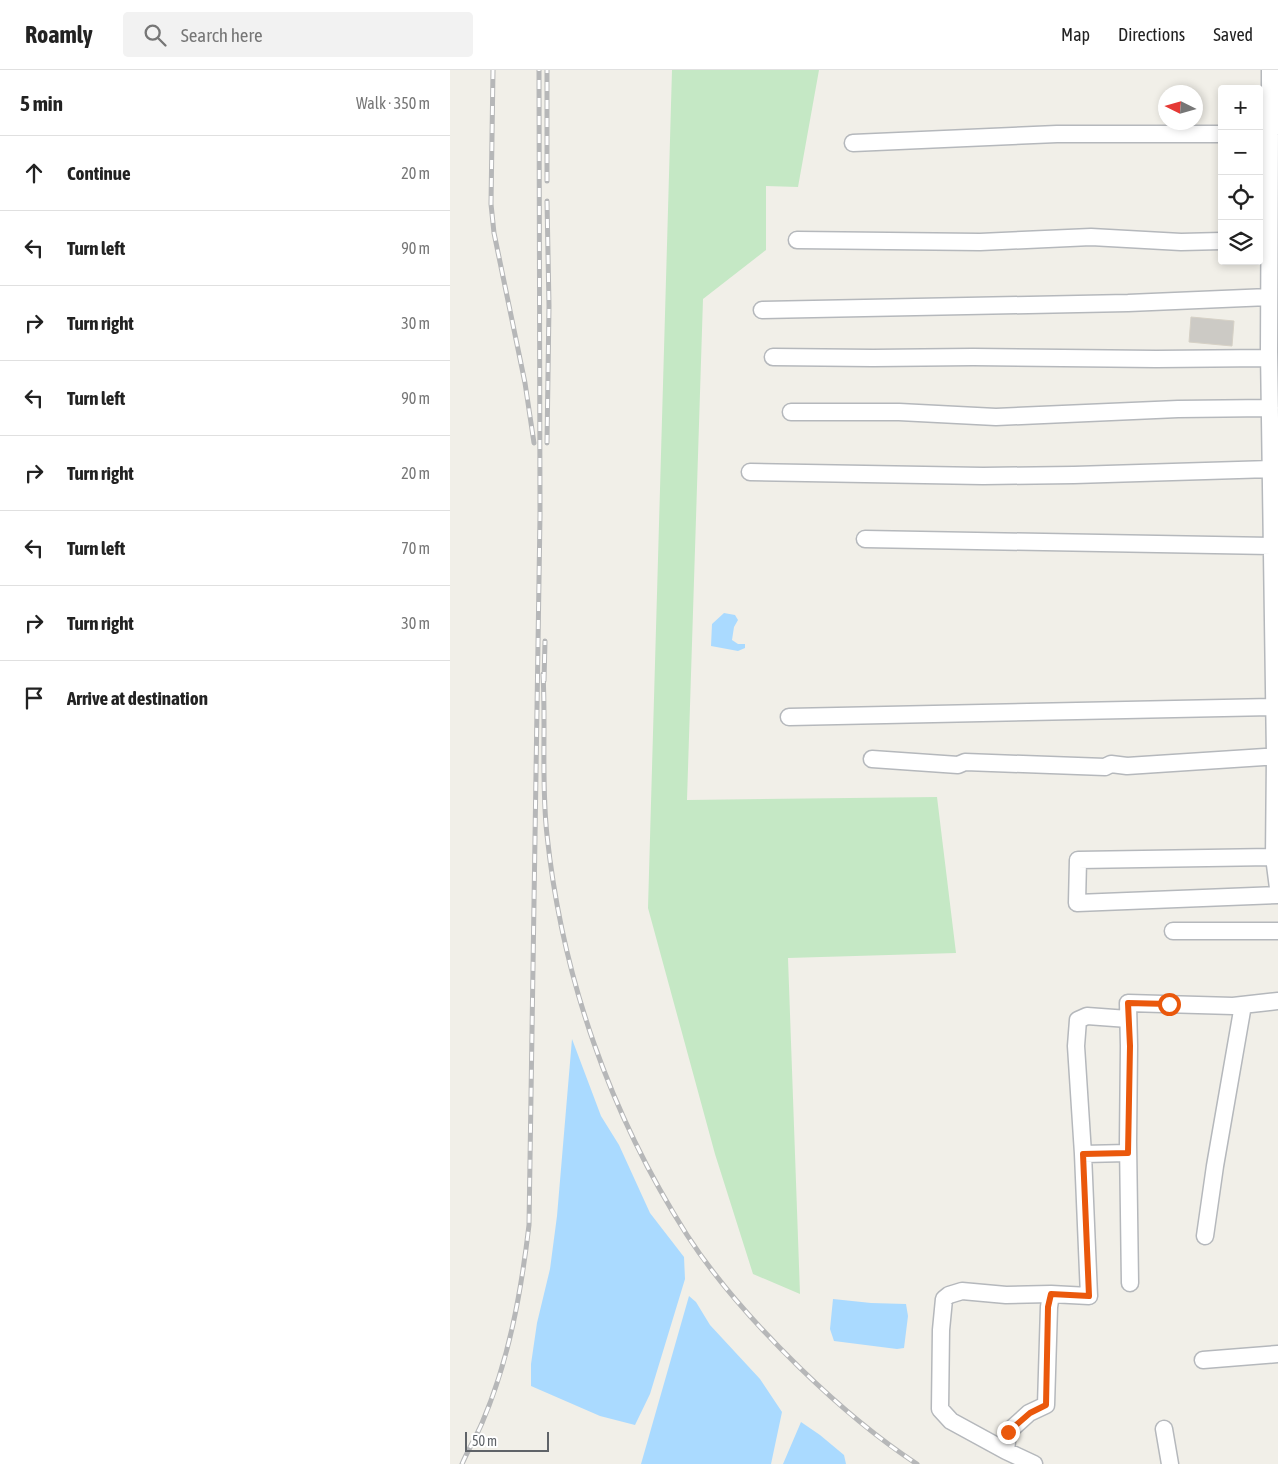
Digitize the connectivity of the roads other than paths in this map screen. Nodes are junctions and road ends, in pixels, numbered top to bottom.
1 (1270, 70) edge
2 (1269, 128) edge
3 (1218, 134) edge
4 (853, 143) dead end
5 (1274, 221) edge
6 (797, 240) dead end
7 (1264, 240) edge
8 (1218, 241) edge
9 (1269, 298) junction
10 (762, 310) dead end
11 (1273, 319) edge
12 (772, 357) dead end
13 (1269, 358) junction
14 (1270, 408) junction
15 (791, 412) dead end
16 (1271, 469) junction
17 (750, 472) dead end
18 (865, 539) dead end
19 (1271, 546) junction
20 (1274, 707) junction
21 (789, 717) dead end
22 (1276, 756) edge
23 (872, 759) dead end
24 (1268, 858) junction
25 (1275, 893) edge
26 (1173, 931) dead end
27 (1278, 931) edge
28 (1278, 1001) edge
29 (1243, 1005) junction
30 (1128, 1019) junction
31 (1128, 1153) junction
32 (1083, 1154) junction
33 (1205, 1236) dead end
34 (1130, 1284) dead end
35 (1051, 1294) junction
36 (1278, 1354) edge
37 (1203, 1360) dead end
38 (1164, 1429) dead end
39 (1006, 1451) junction
40 (1034, 1464) edge
41 (1170, 1464) edge

1 - 2 street
2 - 5 street
3 - 4 street
5 - 7 street
6 - 8 street
7 - 9 street
9 - 10 street
9 - 11 street
11 - 13 street
12 - 13 street
13 - 14 street
14 - 15 street
14 - 16 street
16 - 17 street
16 - 19 street
18 - 19 street
19 - 20 street
20 - 21 street
20 - 22 street
22 - 23 street
22 - 24 street
24 - 25 street
24 - 25 street
26 - 27 street
28 - 29 street
29 - 30 street
29 - 33 street
30 - 31 street
30 - 32 street
31 - 32 street
31 - 34 street
32 - 35 street
35 - 39 street
35 - 39 street
36 - 37 street
38 - 41 street
39 - 40 street

